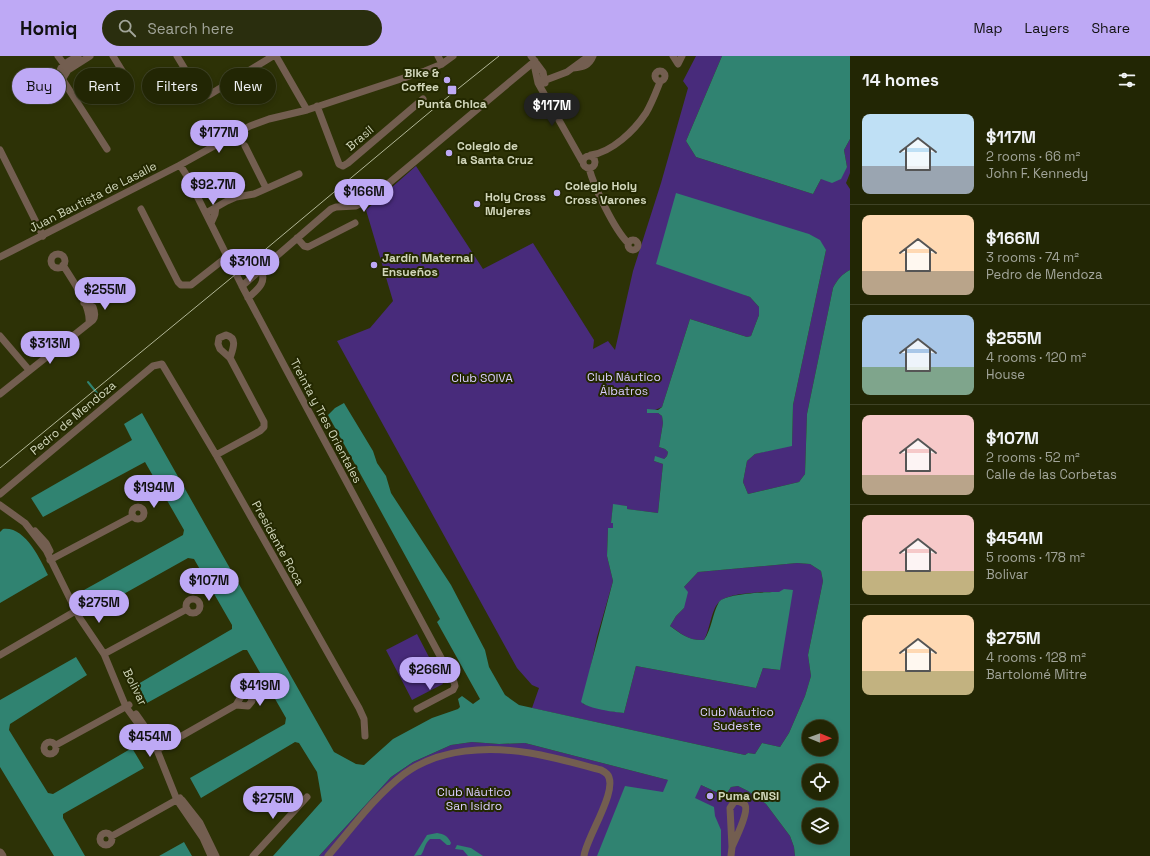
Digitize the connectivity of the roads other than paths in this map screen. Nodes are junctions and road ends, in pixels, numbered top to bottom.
1 (58, 56) edge
2 (90, 56) edge
3 (113, 56) edge
4 (177, 56) edge
5 (273, 56) edge
6 (276, 56) edge
7 (438, 56) edge
8 (453, 56) edge
9 (588, 56) edge
10 (592, 56) edge
11 (674, 56) edge
12 (682, 56) edge
13 (79, 58) edge
14 (533, 58) edge
15 (442, 64) junction
16 (66, 67) junction
17 (120, 68) edge
18 (573, 68) junction
19 (540, 80) junction
20 (660, 82) dead end
21 (423, 99) dead end
22 (318, 106) junction
23 (307, 110) junction
24 (245, 146) dead end
25 (107, 149) dead end
26 (575, 149) junction
27 (0, 150) edge
28 (590, 155) junction
29 (582, 161) junction
30 (180, 165) junction
31 (589, 168) junction
32 (299, 174) dead end
33 (266, 188) junction
34 (216, 207) junction
35 (140, 209) dead end
36 (206, 214) junction
37 (211, 223) junction
38 (355, 223) dead end
39 (43, 236) junction
40 (297, 238) junction
41 (628, 243) dead end
42 (228, 256) junction
43 (0, 257) edge
44 (63, 265) dead end
45 (261, 270) junction
46 (242, 286) junction
47 (248, 298) junction
48 (0, 336) edge
49 (230, 358) dead end
50 (162, 364) joint
51 (29, 370) junction
52 (0, 394) edge
53 (216, 455) junction
54 (0, 494) edge
55 (0, 505) edge
56 (133, 516) dead end
57 (52, 559) junction
58 (187, 609) dead end
59 (78, 610) junction
60 (106, 653) junction
61 (0, 654) edge
62 (239, 703) dead end
63 (128, 706) junction
64 (417, 709) dead end
65 (365, 736) dead end
66 (56, 745) dead end
67 (158, 749) junction
68 (307, 797) dead end
69 (178, 799) junction
70 (112, 836) dead end
71 (209, 844) junction
72 (732, 848) junction
73 (0, 853) edge
74 (2, 856) edge
75 (211, 856) edge
76 (216, 856) edge
77 (253, 856) edge
78 (328, 856) edge
79 (584, 856) edge
80 (731, 856) edge

1 - 16 street
2 - 13 street
3 - 17 street
4 - 5 street
6 - 23 street
7 - 15 street
8 - 15 street, Juan Bautista de Lasalle
9 - 18 street
10 - 18 street
11 - 12 street
13 - 16 street
14 - 19 street
14 - 19 street
14 - 40 street
15 - 22 street, Juan Bautista de Lasalle
16 - 25 street
18 - 19 street
19 - 26 street
20 - 28 street
21 - 22 street, Brasil
22 - 23 street, Juan Bautista de Lasalle
23 - 30 street, Juan Bautista de Lasalle
24 - 33 street
26 - 28 street
26 - 29 street
27 - 39 street
28 - 29 street
28 - 31 street
29 - 31 street
30 - 36 street, Treinta y Tres Orientales
30 - 39 street, Juan Bautista de Lasalle
31 - 41 street
32 - 33 street
33 - 34 street
34 - 36 street
34 - 37 street
35 - 42 street
36 - 37 street, Treinta y Tres Orientales
37 - 42 street, Treinta y Tres Orientales
38 - 40 street
39 - 43 street, Juan Bautista de Lasalle
40 - 45 street
42 - 46 street, Treinta y Tres Orientales
44 - 51 street
45 - 46 street
45 - 47 street
46 - 47 street, Treinta y Tres Orientales
47 - 64 street, Treinta y Tres Orientales
48 - 51 street
49 - 53 street
50 - 53 street, Presidente Roca
50 - 54 street, Pedro de Mendoza
51 - 52 street
53 - 65 street, Presidente Roca
55 - 57 street, Bolivar
56 - 57 street
57 - 59 street, Bolivar
58 - 60 street
59 - 60 street, Bolivar
59 - 61 street
60 - 63 street, Bolivar
62 - 67 street
63 - 66 street
63 - 67 street, Bolivar
67 - 69 street, Bolivar
68 - 77 street
69 - 70 street
69 - 71 street, Bolivar
71 - 75 street, Bolivar
71 - 76 street, Bolivar
72 - 72 street
72 - 80 street
73 - 74 street
78 - 79 street

